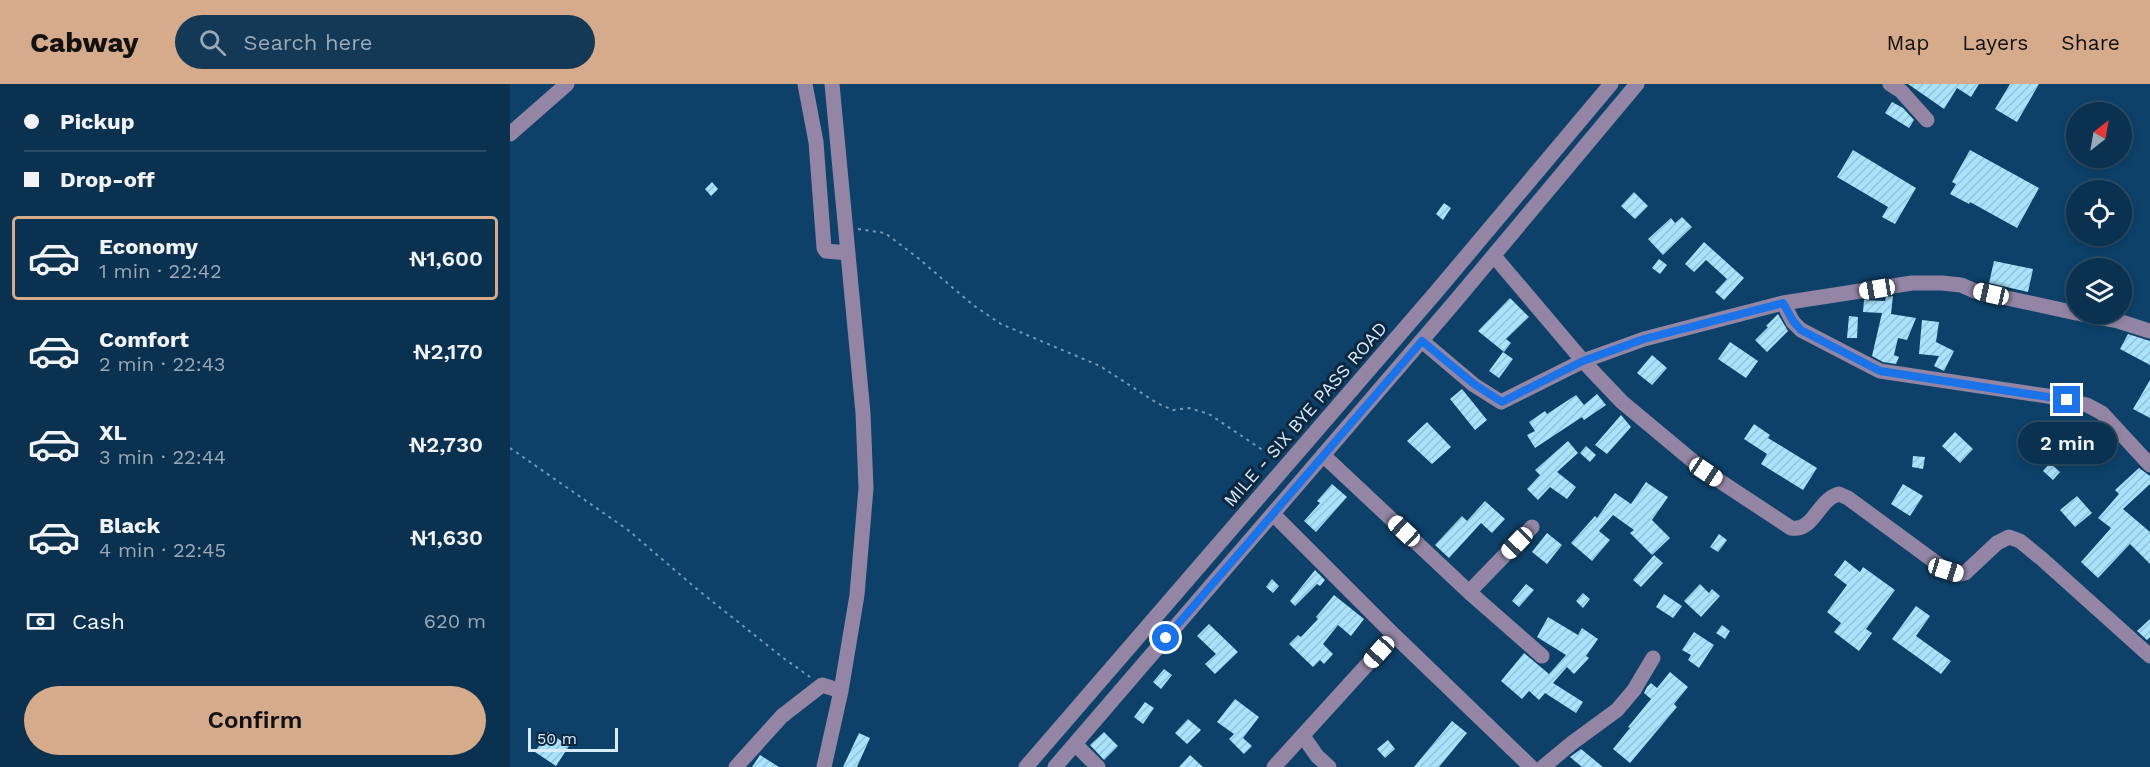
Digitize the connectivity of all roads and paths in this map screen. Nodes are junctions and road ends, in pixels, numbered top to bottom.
1 (567, 84) edge
2 (805, 84) edge
3 (832, 84) edge
4 (1611, 84) edge
5 (1638, 84) edge
6 (1890, 84) edge
7 (1927, 120) dead end
8 (510, 134) edge
9 (847, 230) junction
10 (848, 253) junction
11 (1494, 256) junction
12 (1437, 291) junction
13 (1783, 303) junction
14 (1453, 304) junction
15 (2066, 311) edge
16 (2128, 324) edge
17 (2150, 331) edge
18 (1422, 341) junction
19 (1583, 361) junction
20 (510, 448) edge
21 (1323, 455) junction
22 (1286, 465) junction
23 (2150, 465) edge
24 (1273, 514) junction
25 (1532, 527) dead end
26 (1469, 592) junction
27 (1394, 635) junction
28 (1542, 656) dead end
29 (2150, 656) edge
30 (1653, 658) dead end
31 (822, 685) junction
32 (841, 692) junction
33 (1303, 736) junction
34 (1075, 744) junction
35 (736, 767) edge
36 (824, 767) edge
37 (1026, 767) edge
38 (1055, 767) edge
39 (1098, 767) edge
40 (1274, 767) edge
41 (1329, 767) edge
42 (1531, 767) edge
43 (1543, 767) edge

1 - 8 street
2 - 10 street
3 - 9 street
4 - 12 street, MILE - SIX BYE PASS ROAD
5 - 11 street
6 - 7 street
9 - 10 street
9 - 22 path
10 - 32 street
11 - 14 street
11 - 19 street
12 - 14 street
12 - 22 street, MILE - SIX BYE PASS ROAD
13 - 15 street
13 - 19 street
13 - 23 street
14 - 18 street
16 - 17 street
18 - 19 street
18 - 21 street
19 - 29 street
20 - 31 path
21 - 24 street
21 - 26 street
22 - 37 street, MILE - SIX BYE PASS ROAD
24 - 27 street
24 - 34 street
25 - 26 street
26 - 28 street
27 - 33 street
27 - 42 street
30 - 43 street
31 - 32 street
31 - 35 street
32 - 36 street
33 - 40 street
33 - 41 street
34 - 38 street
34 - 39 street

